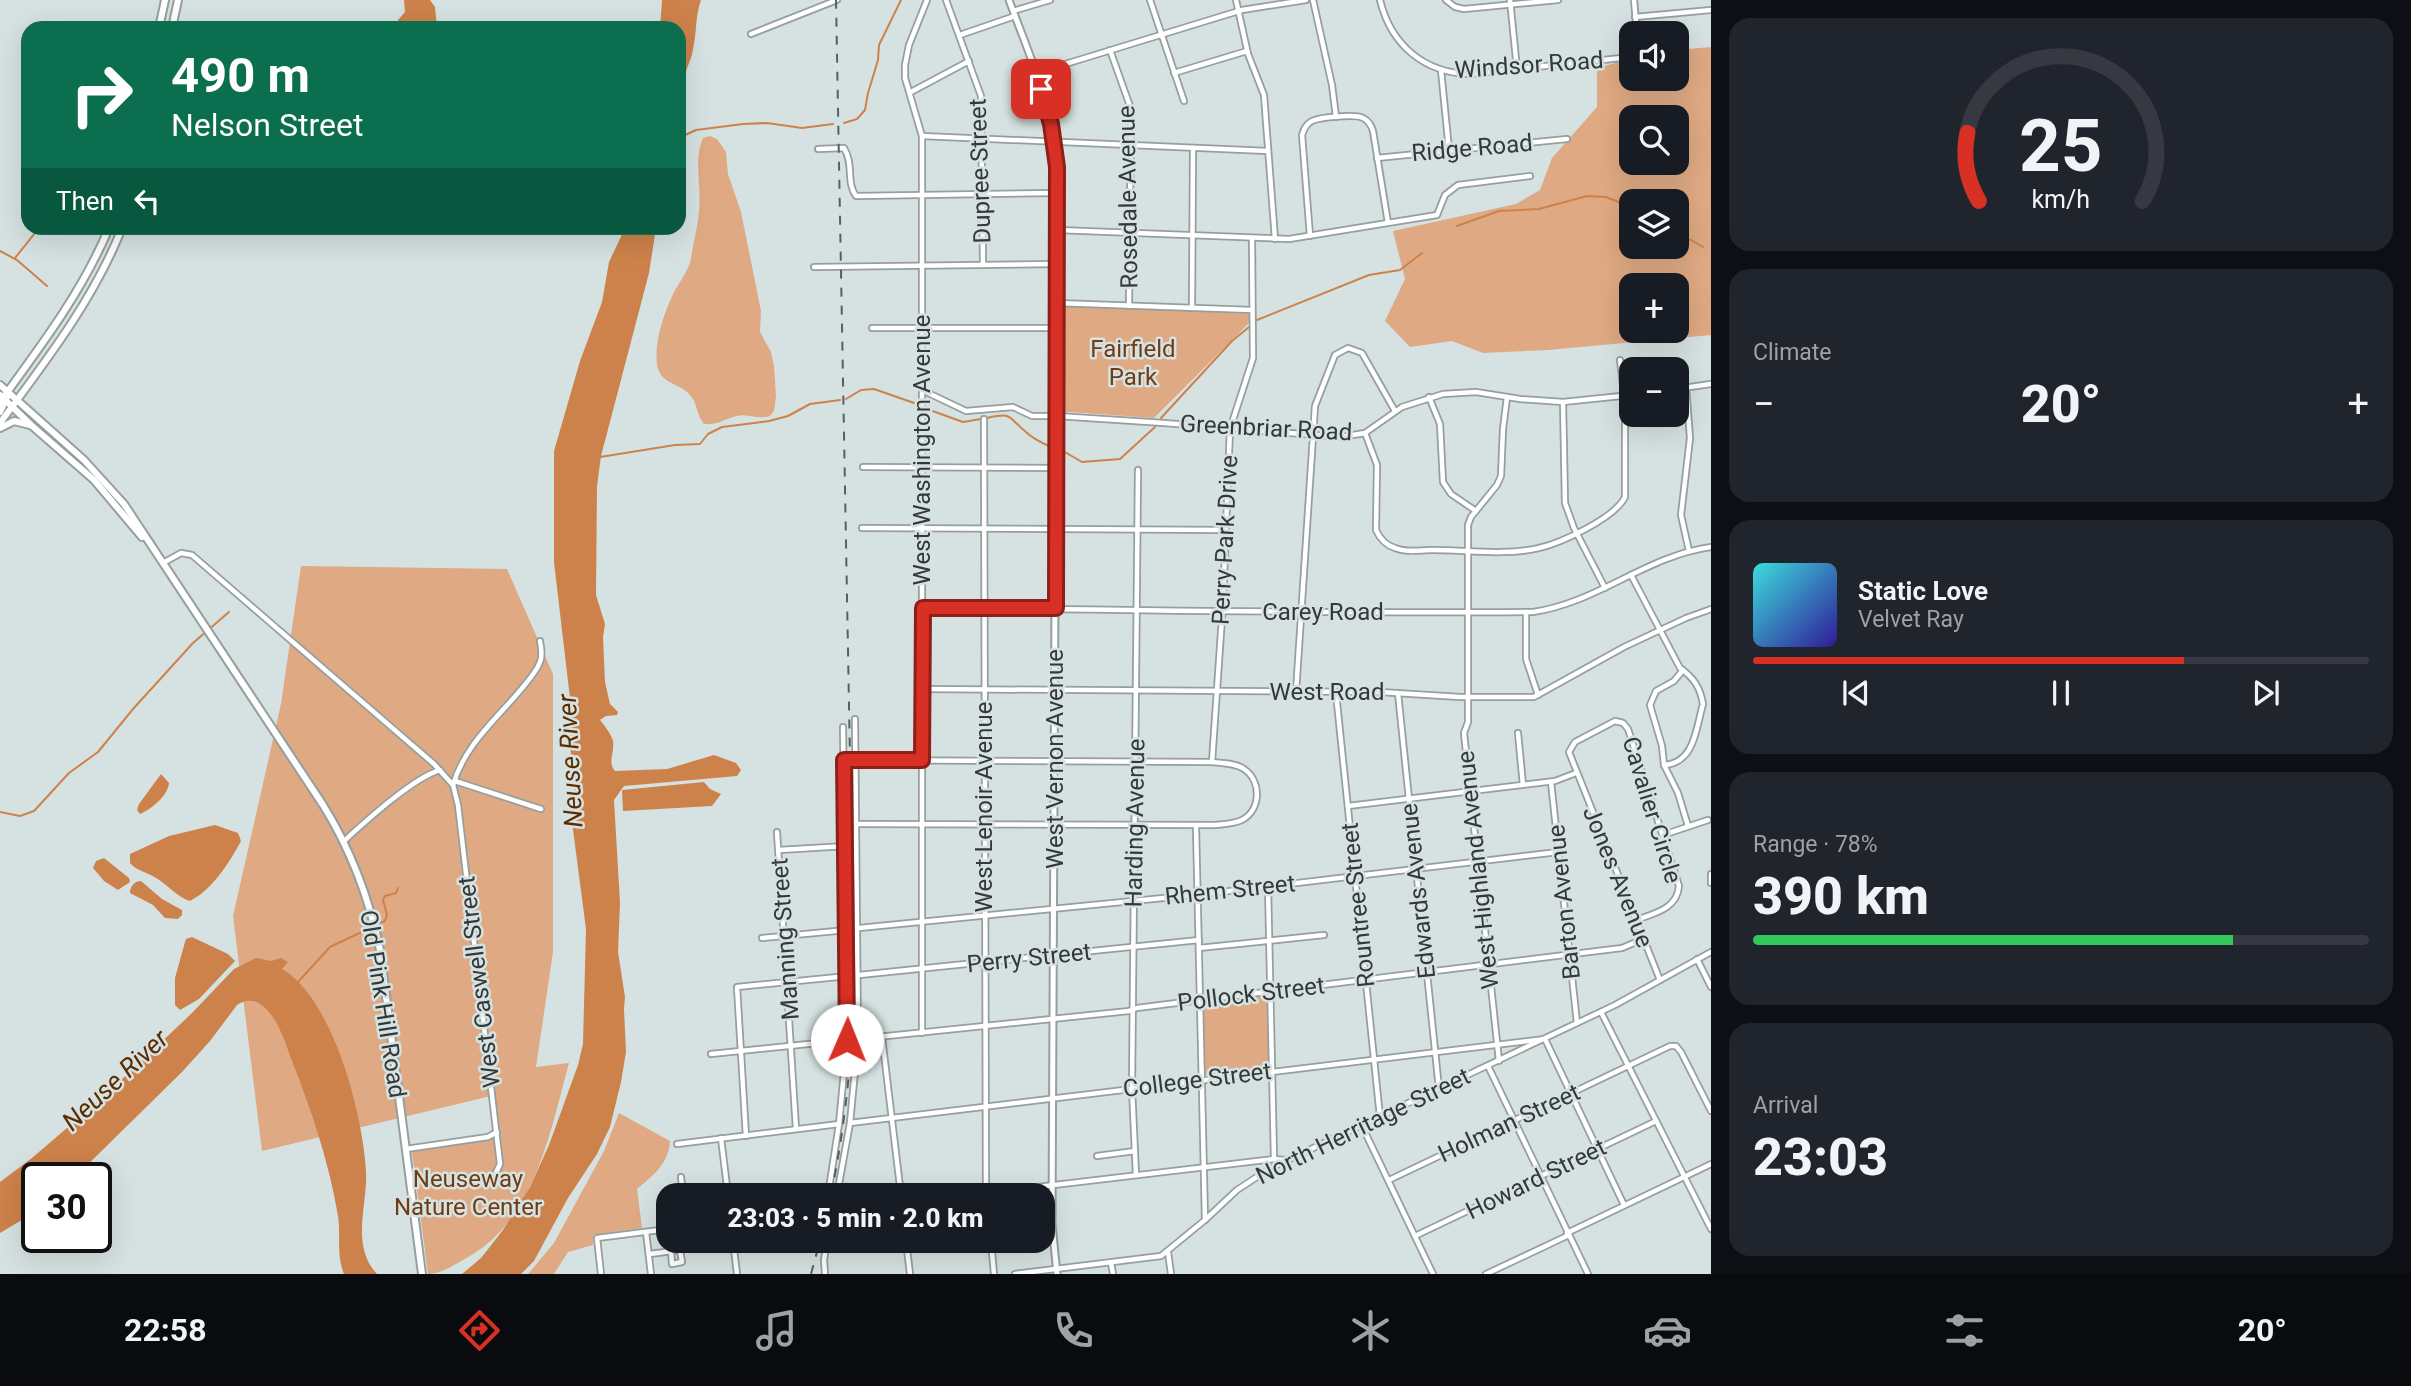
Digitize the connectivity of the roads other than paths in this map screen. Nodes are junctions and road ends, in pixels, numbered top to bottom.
1 (165, 0) edge
2 (178, 0) edge
3 (837, 0) edge
4 (927, 0) edge
5 (946, 0) edge
6 (1009, 0) edge
7 (1050, 0) edge
8 (1150, 0) edge
9 (1236, 0) edge
10 (1306, 0) edge
11 (1313, 0) edge
12 (1380, 0) edge
13 (1446, 0) edge
14 (1558, 0) edge
15 (1634, 0) edge
16 (1510, 3) edge
17 (1711, 10) edge
18 (1238, 11) junction
19 (1014, 14) junction
20 (1635, 18) junction
21 (160, 21) edge
22 (174, 21) edge
23 (1635, 21) edge
24 (751, 34) dead end
25 (1161, 34) junction
26 (960, 36) junction
27 (1110, 50) junction
28 (1247, 51) junction
29 (1619, 58) edge
30 (969, 61) junction
31 (1517, 69) junction
32 (1441, 70) junction
33 (1036, 73) junction
34 (1174, 73) junction
35 (911, 92) junction
36 (1184, 101) dead end
37 (1336, 117) junction
38 (922, 136) junction
39 (982, 139) junction
40 (1567, 139) dead end
41 (1055, 142) junction
42 (1130, 145) junction
43 (1193, 147) junction
44 (818, 149) dead end
45 (1449, 150) junction
46 (1268, 151) junction
47 (1377, 158) junction
48 (1530, 176) dead end
49 (1058, 193) junction
50 (982, 194) junction
51 (921, 195) junction
52 (1388, 223) junction
53 (1058, 230) junction
54 (1130, 233) junction
55 (105, 235) edge
56 (119, 235) edge
57 (1192, 236) junction
58 (1310, 236) junction
59 (1252, 238) junction
60 (1275, 239) junction
61 (983, 264) junction
62 (1057, 264) junction
63 (921, 265) junction
64 (814, 267) dead end
65 (1057, 303) junction
66 (1129, 306) junction
67 (1192, 308) junction
68 (1252, 310) junction
69 (921, 327) junction
70 (872, 328) dead end
71 (1057, 328) junction
72 (1711, 384) edge
73 (0, 385) edge
74 (1689, 387) edge
75 (922, 390) junction
76 (1619, 396) edge
77 (4, 397) edge
78 (1429, 397) junction
79 (1507, 397) junction
80 (1563, 402) junction
81 (15, 403) junction
82 (1395, 411) junction
83 (0, 412) edge
84 (1057, 416) junction
85 (984, 419) dead end
86 (0, 423) edge
87 (31, 425) junction
88 (1689, 425) edge
89 (1627, 427) edge
90 (0, 428) edge
91 (1230, 429) junction
92 (1365, 433) junction
93 (1313, 435) junction
94 (863, 467) dead end
95 (923, 467) junction
96 (985, 467) junction
97 (1056, 468) junction
98 (1138, 470) dead end
99 (1476, 511) junction
100 (862, 528) dead end
101 (923, 528) junction
102 (985, 528) junction
103 (1056, 528) junction
104 (1138, 529) junction
105 (1226, 530) junction
106 (1576, 533) junction
107 (149, 543) junction
108 (1711, 547) edge
109 (1468, 551) junction
110 (1689, 551) junction
111 (162, 564) junction
112 (1631, 575) junction
113 (1605, 589) junction
114 (923, 608) junction
115 (984, 608) junction
116 (1056, 608) junction
117 (1711, 608) edge
118 (1137, 609) junction
119 (1223, 611) junction
120 (1302, 612) junction
121 (1526, 612) junction
122 (1467, 613) junction
123 (1659, 630) junction
124 (540, 640) dead end
125 (1683, 670) junction
126 (922, 689) junction
127 (984, 689) junction
128 (1056, 689) junction
129 (1136, 690) junction
130 (1217, 691) junction
131 (1296, 692) junction
132 (1336, 693) junction
133 (1398, 693) junction
134 (1538, 695) junction
135 (1468, 696) junction
136 (855, 719) dead end
137 (844, 727) dead end
138 (1518, 733) dead end
139 (844, 760) junction
140 (856, 760) junction
141 (922, 760) junction
142 (985, 760) junction
143 (1056, 760) junction
144 (1135, 761) junction
145 (1212, 762) junction
146 (1664, 765) junction
147 (440, 770) junction
148 (1576, 773) junction
149 (1551, 782) junction
150 (454, 783) junction
151 (1523, 785) junction
152 (1470, 792) junction
153 (1409, 799) junction
154 (1348, 806) junction
155 (541, 809) dead end
156 (1708, 820) dead end
157 (857, 824) junction
158 (922, 825) junction
159 (984, 825) junction
160 (1055, 825) junction
161 (1134, 826) junction
162 (1196, 827) junction
163 (1688, 827) junction
164 (777, 832) dead end
165 (1669, 833) dead end
166 (344, 841) junction
167 (846, 846) junction
168 (779, 850) junction
169 (1558, 852) junction
170 (1478, 862) junction
171 (1416, 869) junction
172 (1711, 874) edge
173 (1355, 877) junction
174 (1711, 883) edge
175 (1268, 886) junction
176 (1198, 894) junction
177 (1134, 900) junction
178 (1054, 908) junction
179 (985, 915) junction
180 (1636, 920) junction
181 (922, 922) junction
182 (859, 928) junction
183 (847, 930) junction
184 (1324, 935) dead end
185 (785, 937) junction
186 (762, 938) dead end
187 (1643, 939) junction
188 (1199, 940) junction
189 (1270, 940) junction
190 (1134, 947) junction
191 (1199, 948) junction
192 (1711, 952) edge
193 (1569, 954) junction
194 (1054, 955) junction
195 (1697, 959) junction
196 (985, 962) junction
197 (1488, 964) junction
198 (922, 968) junction
199 (1427, 972) junction
200 (859, 975) junction
201 (848, 976) junction
202 (1366, 980) junction
203 (1660, 981) junction
204 (787, 982) junction
205 (1711, 987) edge
206 (1271, 992) junction
207 (1200, 1000) junction
208 (1133, 1010) junction
209 (1601, 1012) junction
210 (1053, 1019) junction
211 (1577, 1023) junction
212 (984, 1026) junction
213 (922, 1033) junction
214 (882, 1037) junction
215 (858, 1039) junction
216 (1545, 1039) junction
217 (847, 1040) junction
218 (1497, 1043) junction
219 (791, 1046) junction
220 (741, 1051) junction
221 (1436, 1051) junction
222 (711, 1054) dead end
223 (1374, 1058) junction
224 (1499, 1061) junction
225 (1488, 1066) junction
226 (1628, 1067) junction
227 (1272, 1071) junction
228 (1201, 1079) junction
229 (1132, 1088) junction
230 (1439, 1089) junction
231 (1571, 1094) junction
232 (1053, 1098) junction
233 (985, 1106) junction
234 (1711, 1111) edge
235 (1380, 1117) junction
236 (891, 1118) junction
237 (1514, 1120) junction
238 (1656, 1121) junction
239 (850, 1123) junction
240 (839, 1124) junction
241 (1362, 1126) junction
242 (796, 1129) junction
243 (497, 1132) junction
244 (746, 1136) junction
245 (721, 1138) junction
246 (677, 1144) dead end
247 (405, 1149) junction
248 (1598, 1149) junction
249 (1135, 1151) junction
250 (1097, 1156) dead end
251 (1274, 1159) junction
252 (1286, 1160) junction
253 (1711, 1164) edge
254 (1203, 1167) junction
255 (1136, 1175) junction
256 (1685, 1176) junction
257 (494, 1177) dead end
258 (681, 1177) dead end
259 (1541, 1177) junction
260 (1389, 1180) junction
261 (682, 1183) edge
262 (727, 1183) edge
263 (830, 1183) edge
264 (839, 1183) edge
265 (899, 1183) edge
266 (986, 1183) edge
267 (1053, 1183) edge
268 (1055, 1185) edge
269 (1624, 1205) junction
270 (1205, 1220) junction
271 (1711, 1229) edge
272 (656, 1230) edge
273 (646, 1231) junction
274 (1568, 1234) junction
275 (1415, 1237) junction
276 (1168, 1252) junction
277 (656, 1253) edge
278 (734, 1253) edge
279 (825, 1253) edge
280 (907, 1253) edge
281 (991, 1253) edge
282 (1054, 1253) edge
283 (649, 1254) junction
284 (1111, 1263) junction
285 (1057, 1272) edge
286 (422, 1274) edge
287 (601, 1274) edge
288 (651, 1274) edge
289 (737, 1274) edge
290 (825, 1274) edge
291 (910, 1274) edge
292 (994, 1274) edge
293 (1015, 1274) edge
294 (1113, 1274) edge
295 (1171, 1274) edge
296 (1433, 1274) edge
297 (1486, 1274) edge
298 (1588, 1274) edge

1 - 21 highway
2 - 22 highway
3 - 24 street
4 - 35 street, West Washington Avenue
5 - 26 street, Dupree Street
6 - 19 main road, West Vernon Avenue
7 - 19 street
8 - 25 street
9 - 18 street
10 - 18 street
11 - 37 street
12 - 32 street, Windsor Road
13 - 16 street
14 - 16 street
15 - 20 street
16 - 31 street
17 - 20 street
18 - 25 street
18 - 28 street
19 - 26 street
19 - 33 main road, West Vernon Avenue
20 - 23 street
25 - 27 street
25 - 34 street
26 - 30 street, Dupree Street
27 - 33 street
27 - 42 street, Rosedale Avenue
28 - 34 street
28 - 46 street
29 - 31 street, Windsor Road
30 - 35 street
30 - 39 street, Dupree Street
31 - 32 street, Windsor Road
32 - 45 street
33 - 41 main road, West Vernon Avenue
34 - 36 street
35 - 38 street, West Washington Avenue
37 - 47 street
37 - 58 street
38 - 39 street
38 - 51 street, West Washington Avenue
39 - 41 street
39 - 50 street, Dupree Street
40 - 45 street, Ridge Road
41 - 42 street
41 - 49 main road, West Vernon Avenue
42 - 43 street
42 - 54 street, Rosedale Avenue
43 - 46 street
43 - 57 street
44 - 51 street
45 - 47 street, Ridge Road
46 - 60 street
47 - 52 street
48 - 52 street
49 - 50 street
49 - 53 main road, West Vernon Avenue
50 - 51 street
50 - 61 street, Dupree Street
51 - 63 street, West Washington Avenue
52 - 58 street
53 - 54 street
53 - 62 main road, West Vernon Avenue
54 - 57 street
54 - 66 street, Rosedale Avenue
55 - 77 highway
56 - 81 highway
57 - 59 street
57 - 67 street
58 - 60 street
59 - 60 street
59 - 68 street, Perry Park Drive
61 - 62 street
61 - 63 street
62 - 65 main road, West Vernon Avenue
63 - 64 street
63 - 69 street, West Washington Avenue
65 - 66 street
65 - 71 main road, West Vernon Avenue
66 - 67 street
67 - 68 street
68 - 91 street, Perry Park Drive
69 - 70 street
69 - 71 street
69 - 75 street, West Washington Avenue
71 - 84 main road, West Vernon Avenue
72 - 74 street
73 - 77 highway, Old Pink Hill Road
75 - 84 street, Greenbriar Road
75 - 95 street, West Washington Avenue
76 - 80 street, Greenbriar Road
77 - 81 highway, Old Pink Hill Road
77 - 83 highway
78 - 79 street, Greenbriar Road
78 - 82 street, Greenbriar Road
78 - 99 street
79 - 80 street, Greenbriar Road
79 - 99 street, West Highland Avenue
80 - 106 street
81 - 86 highway
81 - 87 highway, Old Pink Hill Road
81 - 107 highway, Old Pink Hill Road
82 - 92 street, Greenbriar Road
82 - 93 street
84 - 91 street, Greenbriar Road
84 - 97 main road, West Vernon Avenue
85 - 96 street, West Lenoir Avenue
87 - 90 highway
87 - 107 highway, Old Pink Hill Road
88 - 110 street
89 - 106 street
91 - 93 street, Greenbriar Road
91 - 105 street, Perry Park Drive
92 - 93 street, Greenbriar Road
92 - 109 street
93 - 120 street
94 - 95 street
95 - 96 street
95 - 101 street, West Washington Avenue
96 - 97 street
96 - 102 street, West Lenoir Avenue
97 - 103 main road, West Vernon Avenue
98 - 104 street, Harding Avenue
99 - 109 street, West Highland Avenue
100 - 101 street
101 - 102 street
101 - 114 street, West Washington Avenue
102 - 103 street
102 - 115 street, West Lenoir Avenue
103 - 104 street
103 - 116 main road, West Vernon Avenue
104 - 105 street
104 - 118 street, Harding Avenue
105 - 119 street, Perry Park Drive
106 - 109 street
106 - 113 street
107 - 111 highway, Old Pink Hill Road
108 - 110 street, Carey Road
109 - 122 street, West Highland Avenue
110 - 112 street, Carey Road
111 - 147 street, West Caswell Street
111 - 166 highway, Old Pink Hill Road
112 - 113 street, Carey Road
112 - 123 street
113 - 121 street, Carey Road
114 - 115 street, Carey Road
114 - 126 street, West Washington Avenue
115 - 116 street, Carey Road
115 - 127 street, West Lenoir Avenue
116 - 118 street, Carey Road
116 - 128 main road, West Vernon Avenue
117 - 123 street, West Road
118 - 119 street, Carey Road
118 - 129 street, Harding Avenue
119 - 120 street, Carey Road
119 - 130 street, Perry Park Drive
120 - 122 street, Carey Road
120 - 131 street
121 - 122 street, Carey Road
121 - 134 street
122 - 135 street, West Highland Avenue
123 - 125 street
123 - 134 street, West Road
124 - 150 street
125 - 146 street
125 - 146 street
126 - 127 street, West Road
126 - 141 street, West Washington Avenue
127 - 128 street, West Road
127 - 142 street, West Lenoir Avenue
128 - 129 street, West Road
128 - 143 main road, West Vernon Avenue
129 - 130 street, West Road
129 - 144 street, Harding Avenue
130 - 131 street, West Road
130 - 145 street, Perry Park Drive
131 - 132 street, West Road
132 - 133 street, West Road
132 - 154 street, Rountree Street
133 - 135 street, West Road
133 - 153 street, Edwards Avenue
134 - 135 street, West Road
135 - 152 street, West Highland Avenue
136 - 140 street
137 - 139 street
138 - 151 street
139 - 140 street
139 - 167 street
140 - 141 street
140 - 157 street
141 - 142 street
141 - 158 street, West Washington Avenue
142 - 143 street
142 - 159 street, West Lenoir Avenue
143 - 144 street
143 - 160 main road, West Vernon Avenue
144 - 145 street
144 - 161 street, Harding Avenue
145 - 162 street
146 - 163 street
147 - 150 street, West Caswell Street
147 - 166 street
148 - 149 street
148 - 180 street, Jones Avenue
148 - 180 street, Cavalier Circle
149 - 151 street
149 - 169 street, Barton Avenue
150 - 155 street
150 - 243 street, West Caswell Street
151 - 152 street
152 - 153 street
152 - 170 street, West Highland Avenue
153 - 154 street
153 - 171 street, Edwards Avenue
154 - 173 street, Rountree Street
156 - 163 street
157 - 158 street
157 - 182 street
158 - 159 street
158 - 181 street, West Washington Avenue
159 - 160 street
159 - 179 street, West Lenoir Avenue
160 - 161 street
160 - 178 main road, West Vernon Avenue
161 - 162 street
161 - 177 street, Harding Avenue
162 - 176 street
163 - 165 street
164 - 168 street, Manning Street
166 - 247 highway, Old Pink Hill Road
167 - 168 street
167 - 183 street
168 - 185 street, Manning Street
169 - 170 street, Rhem Street
169 - 193 street, Barton Avenue
170 - 171 street, Rhem Street
170 - 197 street, West Highland Avenue
171 - 173 street, Rhem Street
171 - 199 street, Edwards Avenue
172 - 174 street
173 - 175 street, Rhem Street
173 - 202 street, Rountree Street
175 - 176 street, Rhem Street
175 - 189 street
176 - 177 street, Rhem Street
176 - 188 street
177 - 178 street, Rhem Street
177 - 190 street, Harding Avenue
178 - 179 street, Rhem Street
178 - 194 main road, West Vernon Avenue
179 - 181 street, Rhem Street
179 - 196 street, West Lenoir Avenue
180 - 187 street, Jones Avenue
181 - 182 street, Rhem Street
181 - 198 street, West Washington Avenue
182 - 200 street
183 - 185 street
183 - 201 street
184 - 189 street
185 - 186 street
185 - 204 street, Manning Street
187 - 193 street, Pollock Street
187 - 203 street, Jones Avenue
188 - 190 street, Perry Street
188 - 191 street
189 - 191 street
189 - 206 street
190 - 194 street, Perry Street
190 - 208 street, Harding Avenue
191 - 207 street
192 - 195 street, North Herritage Street
193 - 197 street, Pollock Street
193 - 211 street, Barton Avenue
194 - 196 street, Perry Street
194 - 210 main road, West Vernon Avenue
195 - 203 street, North Herritage Street
195 - 205 street
196 - 198 street, Perry Street
196 - 212 street, West Lenoir Avenue
197 - 199 street, Pollock Street
197 - 218 street, West Highland Avenue
198 - 200 street, Perry Street
198 - 213 street, West Washington Avenue
199 - 202 street, Pollock Street
199 - 221 street, Edwards Avenue
200 - 215 street
201 - 204 street
201 - 217 street
202 - 206 street, Pollock Street
202 - 223 street, Rountree Street
203 - 209 street, North Herritage Street
204 - 219 street, Manning Street
204 - 220 street
206 - 207 street, Pollock Street
206 - 227 street
207 - 208 street, Pollock Street
207 - 228 street
208 - 210 street, Pollock Street
208 - 229 street, Harding Avenue
209 - 211 street, North Herritage Street
209 - 226 street
210 - 212 street, Pollock Street
210 - 232 main road, West Vernon Avenue
211 - 216 street, North Herritage Street
212 - 213 street, Pollock Street
212 - 233 street, West Lenoir Avenue
213 - 214 street, Pollock Street
214 - 215 street, Pollock Street
214 - 236 street
215 - 239 street
216 - 218 street, College Street
216 - 224 street, North Herritage Street
216 - 231 street
217 - 219 street
217 - 240 street
218 - 221 street, College Street
218 - 224 street, West Highland Avenue
219 - 220 street
219 - 242 street, Manning Street
220 - 222 street
220 - 244 street
221 - 223 street, College Street
221 - 230 street, Edwards Avenue
223 - 227 street, College Street
223 - 235 street, Rountree Street
224 - 225 street, North Herritage Street
225 - 230 street, North Herritage Street
225 - 237 street
226 - 231 street, Holman Street
226 - 234 street, Holman Street
226 - 238 street
227 - 228 street, College Street
227 - 251 street
228 - 229 street, College Street
228 - 254 street
229 - 232 street, College Street
229 - 249 street, Harding Avenue
230 - 235 street, North Herritage Street
231 - 237 street, Holman Street
231 - 248 street
232 - 233 street, College Street
232 - 267 main road, West Vernon Avenue
233 - 236 street, College Street
233 - 266 street, West Lenoir Avenue
235 - 241 street, North Herritage Street
236 - 239 street, College Street
236 - 265 street
237 - 259 street
237 - 260 street, Holman Street
238 - 248 street, Howard Street
238 - 256 street
239 - 264 street
240 - 242 street
240 - 263 street
241 - 252 street, North Herritage Street
241 - 260 street
242 - 244 street
243 - 247 street
243 - 257 street, West Caswell Street
244 - 245 street
245 - 246 street
245 - 262 street
247 - 286 highway, Old Pink Hill Road
248 - 259 street, Howard Street
248 - 269 street
249 - 250 street
249 - 255 street, Harding Avenue
251 - 252 street
251 - 254 street
252 - 270 street, North Herritage Street
253 - 256 street
254 - 255 street
254 - 270 street
255 - 268 street
256 - 269 street
256 - 271 street
258 - 261 street
259 - 274 street
259 - 275 street, Howard Street
260 - 275 street
269 - 274 street
270 - 276 street, North Herritage Street
272 - 273 street
273 - 283 street
273 - 287 street
274 - 297 street
274 - 298 street
275 - 296 street
276 - 284 street, North Herritage Street
276 - 295 street
277 - 283 street
278 - 289 street
279 - 290 street
280 - 291 street
281 - 292 street
282 - 285 main road, West Vernon Avenue
283 - 288 street
284 - 285 street, North Herritage Street
284 - 294 street
285 - 293 street, North Herritage Street

